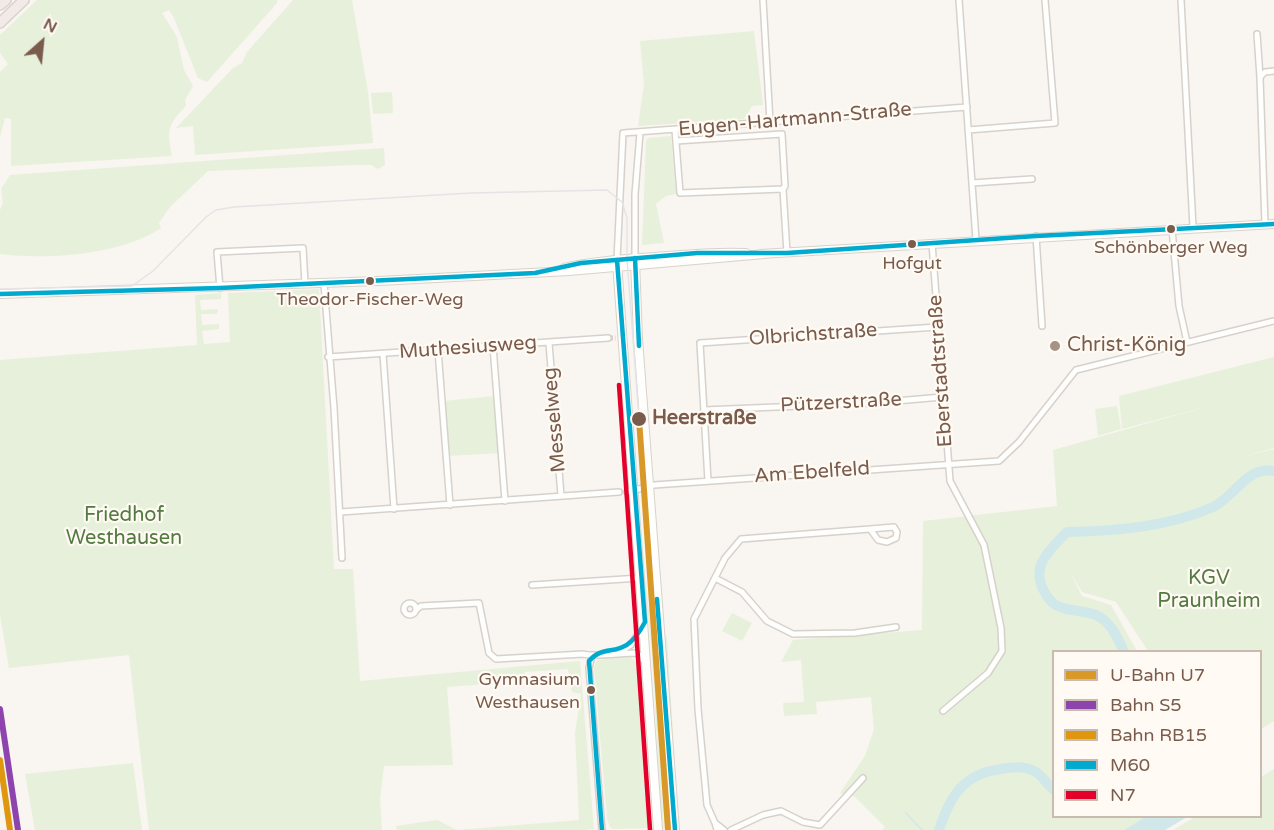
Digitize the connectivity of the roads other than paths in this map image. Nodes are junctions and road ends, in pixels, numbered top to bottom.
1 (6, 0) edge
2 (24, 0) edge
3 (763, 0) edge
4 (959, 0) edge
5 (1045, 0) edge
6 (1181, 0) edge
7 (0, 5) edge
8 (0, 23) edge
9 (1257, 34) dead end
10 (1274, 71) edge
11 (1260, 77) junction
12 (967, 107) junction
13 (771, 122) junction
14 (675, 130) junction
15 (968, 130) junction
16 (640, 133) junction
17 (676, 141) junction
18 (1032, 178) dead end
19 (972, 183) junction
20 (783, 189) junction
21 (1274, 224) edge
22 (1265, 225) junction
23 (1193, 227) junction
24 (1172, 229) junction
25 (1036, 236) junction
26 (976, 240) junction
27 (932, 243) junction
28 (787, 254) junction
29 (635, 262) junction
30 (617, 263) junction
31 (304, 284) junction
32 (324, 284) junction
33 (220, 288) junction
34 (0, 294) edge
35 (1274, 321) edge
36 (1042, 326) dead end
37 (937, 327) junction
38 (608, 338) tunnel mouth
39 (1187, 342) junction
40 (549, 343) junction
41 (493, 346) junction
42 (438, 350) junction
43 (383, 354) junction
44 (328, 357) junction
45 (942, 397) junction
46 (704, 410) junction
47 (947, 463) junction
48 (708, 481) junction
49 (649, 486) junction
50 (630, 491) junction
51 (619, 492) dead end
52 (561, 496) junction
53 (505, 501) junction
54 (450, 505) junction
55 (394, 509) junction
56 (341, 513) junction
57 (870, 529) junction
58 (342, 558) dead end
59 (640, 578) junction
60 (715, 578) junction
61 (532, 585) dead end
62 (417, 609) dead end
63 (645, 622) junction
64 (896, 627) dead end
65 (618, 653) junction
66 (592, 656) junction
67 (648, 671) junction
68 (943, 711) dead end
69 (863, 778) dead end
70 (716, 827) edge
71 (658, 829) edge
72 (602, 830) edge
73 (675, 830) edge
74 (724, 830) edge
75 (731, 830) edge

1 - 7 highway
2 - 8 highway
3 - 13 street
4 - 12 street
5 - 15 street
6 - 23 street
9 - 11 street
10 - 11 street
11 - 22 street
12 - 13 street, Eugen-Hartmann-Straße
12 - 15 street
13 - 14 street, Eugen-Hartmann-Straße
14 - 16 street, Eugen-Hartmann-Straße
14 - 17 street
15 - 19 street
16 - 29 street
16 - 30 street, Eugen-Hartmann-Straße
17 - 20 street
17 - 20 street
18 - 19 street
19 - 26 street
20 - 28 street
21 - 22 main road
22 - 23 main road
23 - 24 main road
24 - 25 main road
24 - 39 street
25 - 26 main road
25 - 36 street
26 - 27 main road
27 - 28 main road
27 - 37 street, Eberstadtstraße
28 - 29 main road
29 - 30 main road
29 - 49 main road
30 - 32 main road
30 - 50 main road
31 - 32 main road
31 - 33 main road
31 - 33 street
32 - 44 street
33 - 34 main road
35 - 39 street
37 - 45 street, Eberstadtstraße
37 - 46 street, Olbrichstraße
38 - 40 street, Muthesiusweg
39 - 47 street, Am Ebelfeld
40 - 41 street, Muthesiusweg
40 - 52 street, Messelweg
41 - 42 street, Muthesiusweg
41 - 53 street
42 - 43 street, Muthesiusweg
42 - 54 street
43 - 44 street, Muthesiusweg
43 - 55 street
44 - 56 street
45 - 46 street, Pützerstraße
45 - 47 street, Eberstadtstraße
46 - 48 street
47 - 48 street, Am Ebelfeld
47 - 68 street, Eberstadtstraße
48 - 49 street, Am Ebelfeld
49 - 50 street, Am Ebelfeld
49 - 73 main road
50 - 59 main road
51 - 52 street
52 - 53 street
53 - 54 street
54 - 55 street
55 - 56 street
56 - 58 street
57 - 57 street
57 - 60 street
59 - 61 street
59 - 63 main road
60 - 64 street
60 - 70 street
62 - 66 street
63 - 65 street
63 - 67 main road
65 - 66 street
65 - 67 street
66 - 72 street
67 - 71 main road
69 - 75 street
70 - 74 street

